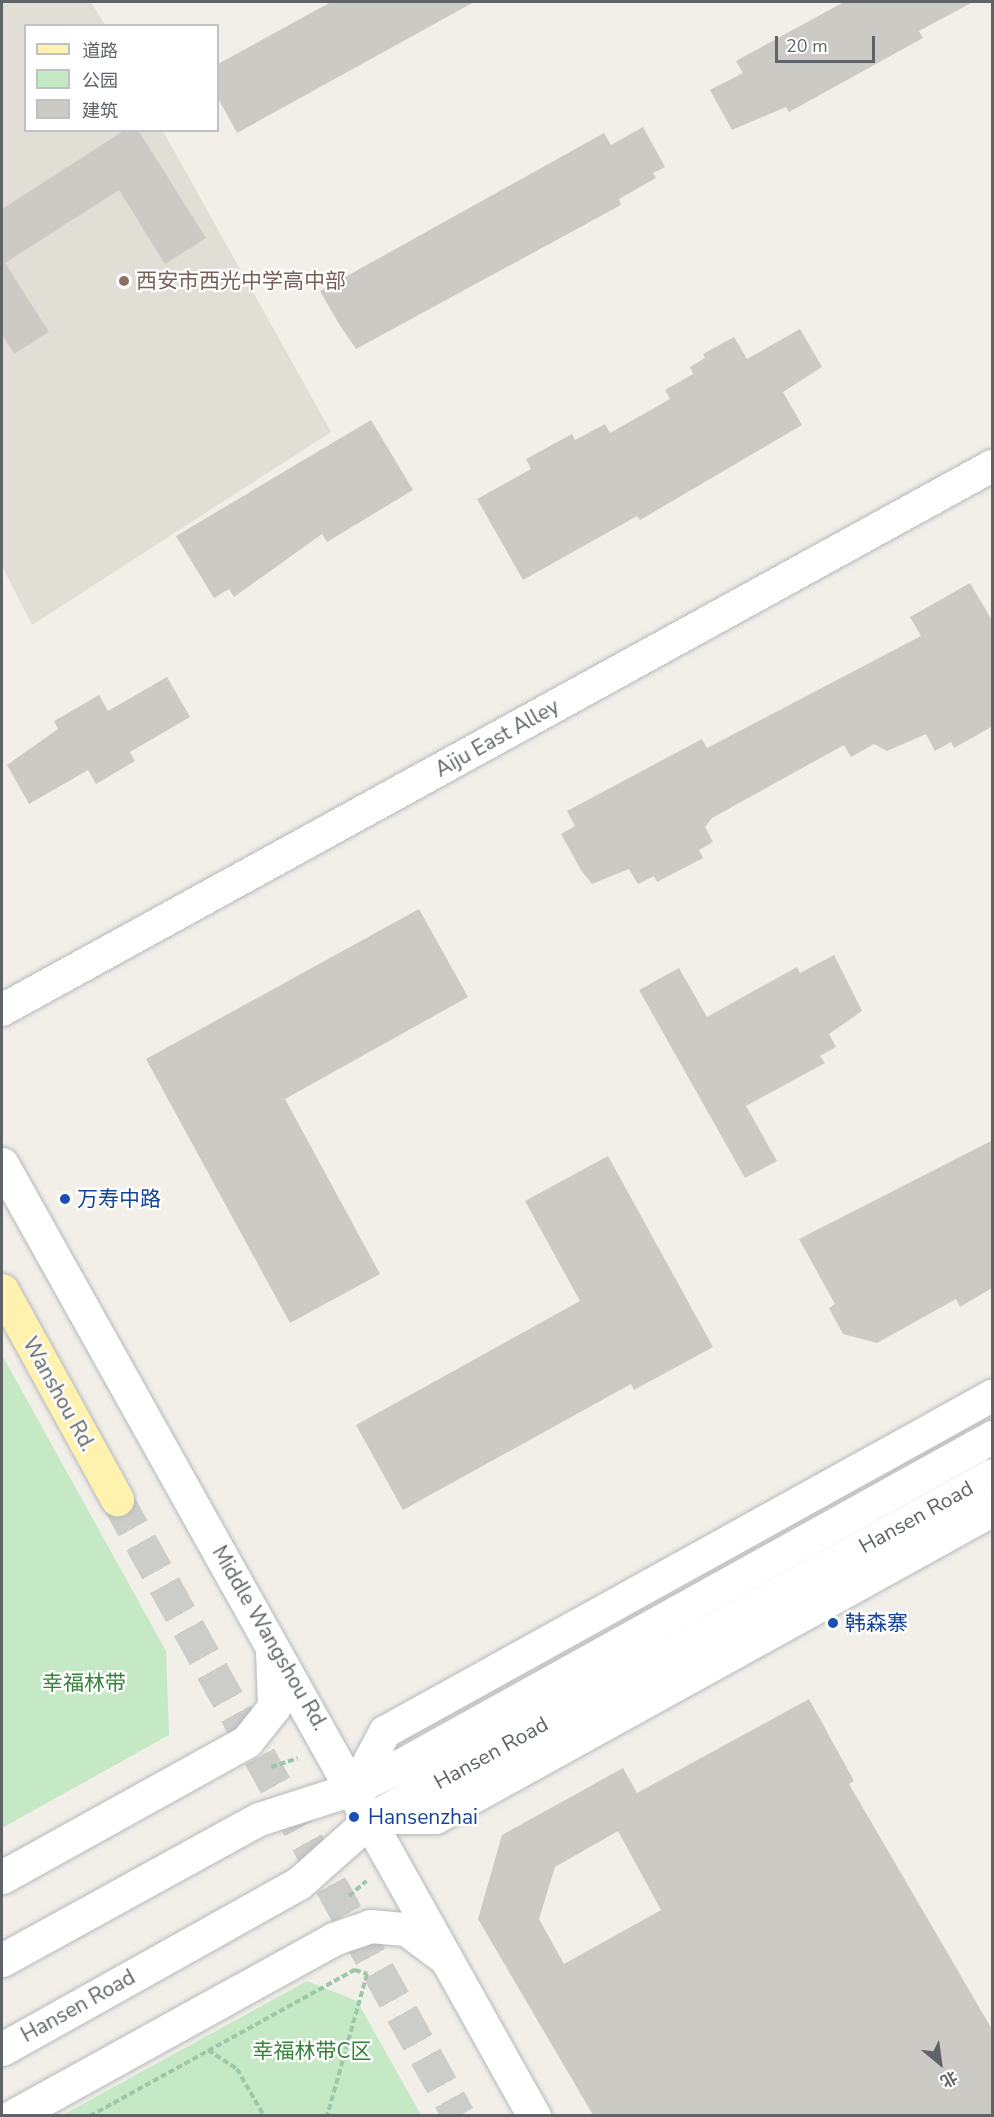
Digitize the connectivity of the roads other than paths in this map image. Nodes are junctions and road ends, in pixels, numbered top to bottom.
1 (993, 466) edge
2 (2, 1010) edge
3 (2, 1164) edge
4 (2, 1290) edge
5 (993, 1396) edge
6 (993, 1437) edge
7 (993, 1475) edge
8 (117, 1498) tunnel mouth
9 (993, 1510) edge
10 (270, 1638) junction
11 (355, 1788) junction
12 (372, 1818) junction
13 (2, 1877) edge
14 (2, 1960) edge
15 (455, 1972) junction
16 (2, 2049) edge
17 (13, 2115) edge
18 (534, 2115) edge

1 - 2 street, Aiju East Alley
3 - 10 main road, Middle Wangshou Rd.
4 - 8 main road, Wanshou Rd.
5 - 11 street
6 - 11 main road, Hansen Road
7 - 12 main road, Hansen Road
9 - 12 street
10 - 11 main road, Middle Wangshou Rd.
10 - 13 main road
11 - 12 main road, Middle Wangshou Rd.
11 - 14 main road, Hansen Road
12 - 15 main road, Middle Wangshou Rd.
12 - 16 main road, Hansen Road
15 - 17 main road
15 - 18 main road, Middle Wangshou Rd.

